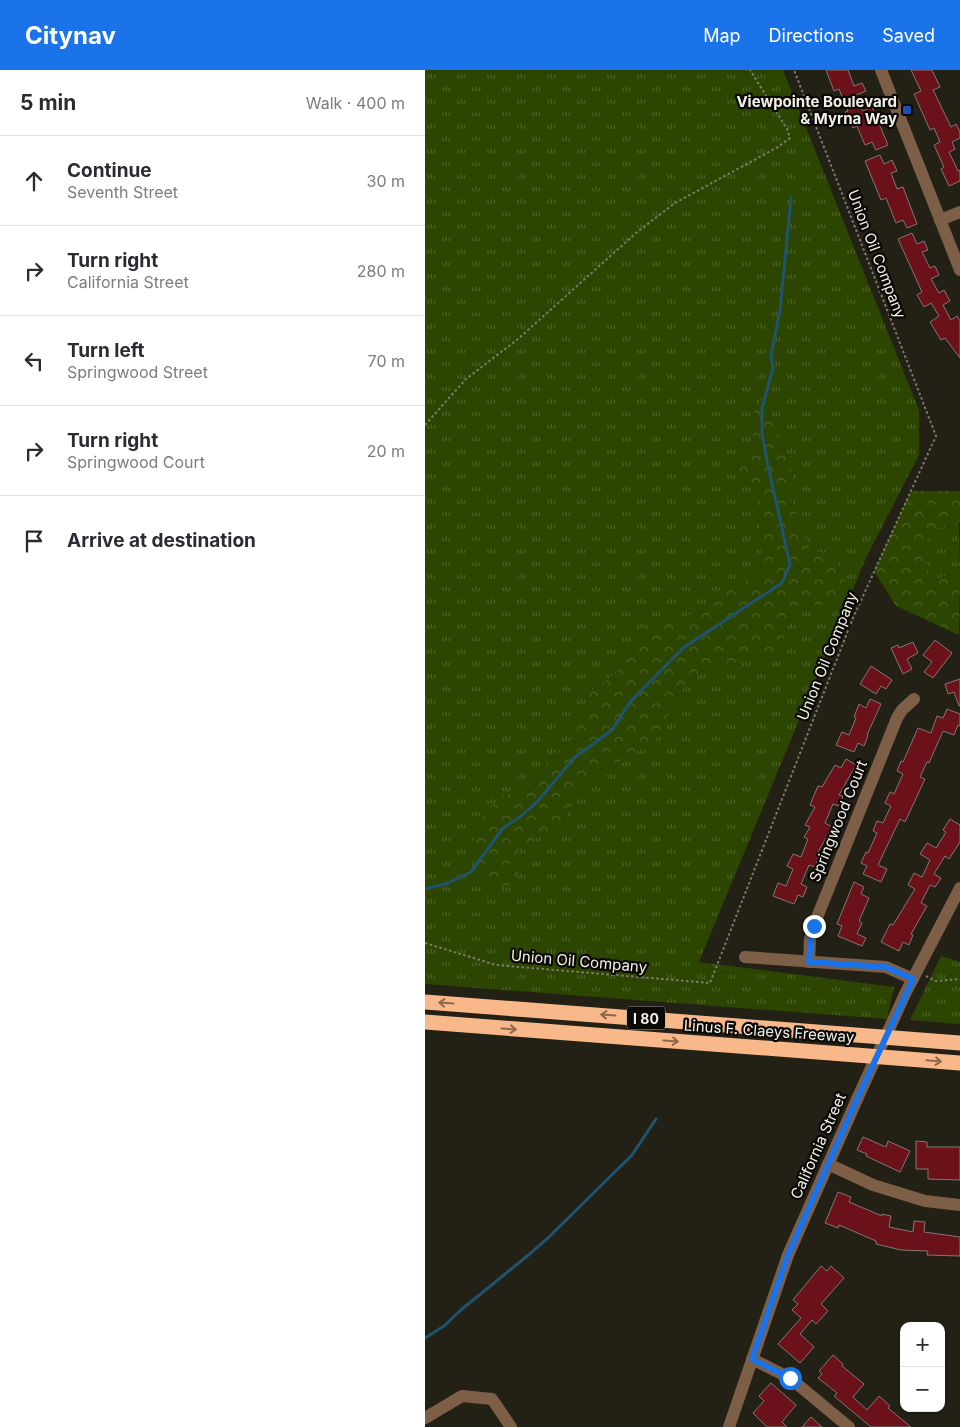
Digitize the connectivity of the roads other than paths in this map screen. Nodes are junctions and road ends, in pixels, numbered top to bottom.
1 (881, 70) edge
2 (960, 212) edge
3 (940, 220) junction
4 (960, 270) edge
5 (914, 699) dead end
6 (960, 888) edge
7 (745, 957) dead end
8 (809, 962) junction
9 (915, 975) junction
10 (425, 1002) edge
11 (425, 1022) edge
12 (960, 1043) edge
13 (960, 1063) edge
14 (828, 1164) junction
15 (960, 1205) edge
16 (752, 1359) junction
17 (425, 1418) edge
18 (511, 1427) edge
19 (729, 1427) edge
20 (849, 1427) edge

1 - 3 street
2 - 3 street
3 - 4 street
5 - 8 street, Springwood Court
6 - 9 street, California Street
7 - 8 street
8 - 9 street
9 - 14 street, California Street
12 -> 10 highway, Linus F. Claeys Freeway / I 80
11 -> 13 highway, Linus F. Claeys Freeway / I 80
14 - 15 street
14 - 16 street, California Street
16 - 19 street, California Street
16 - 20 street
17 - 18 street

